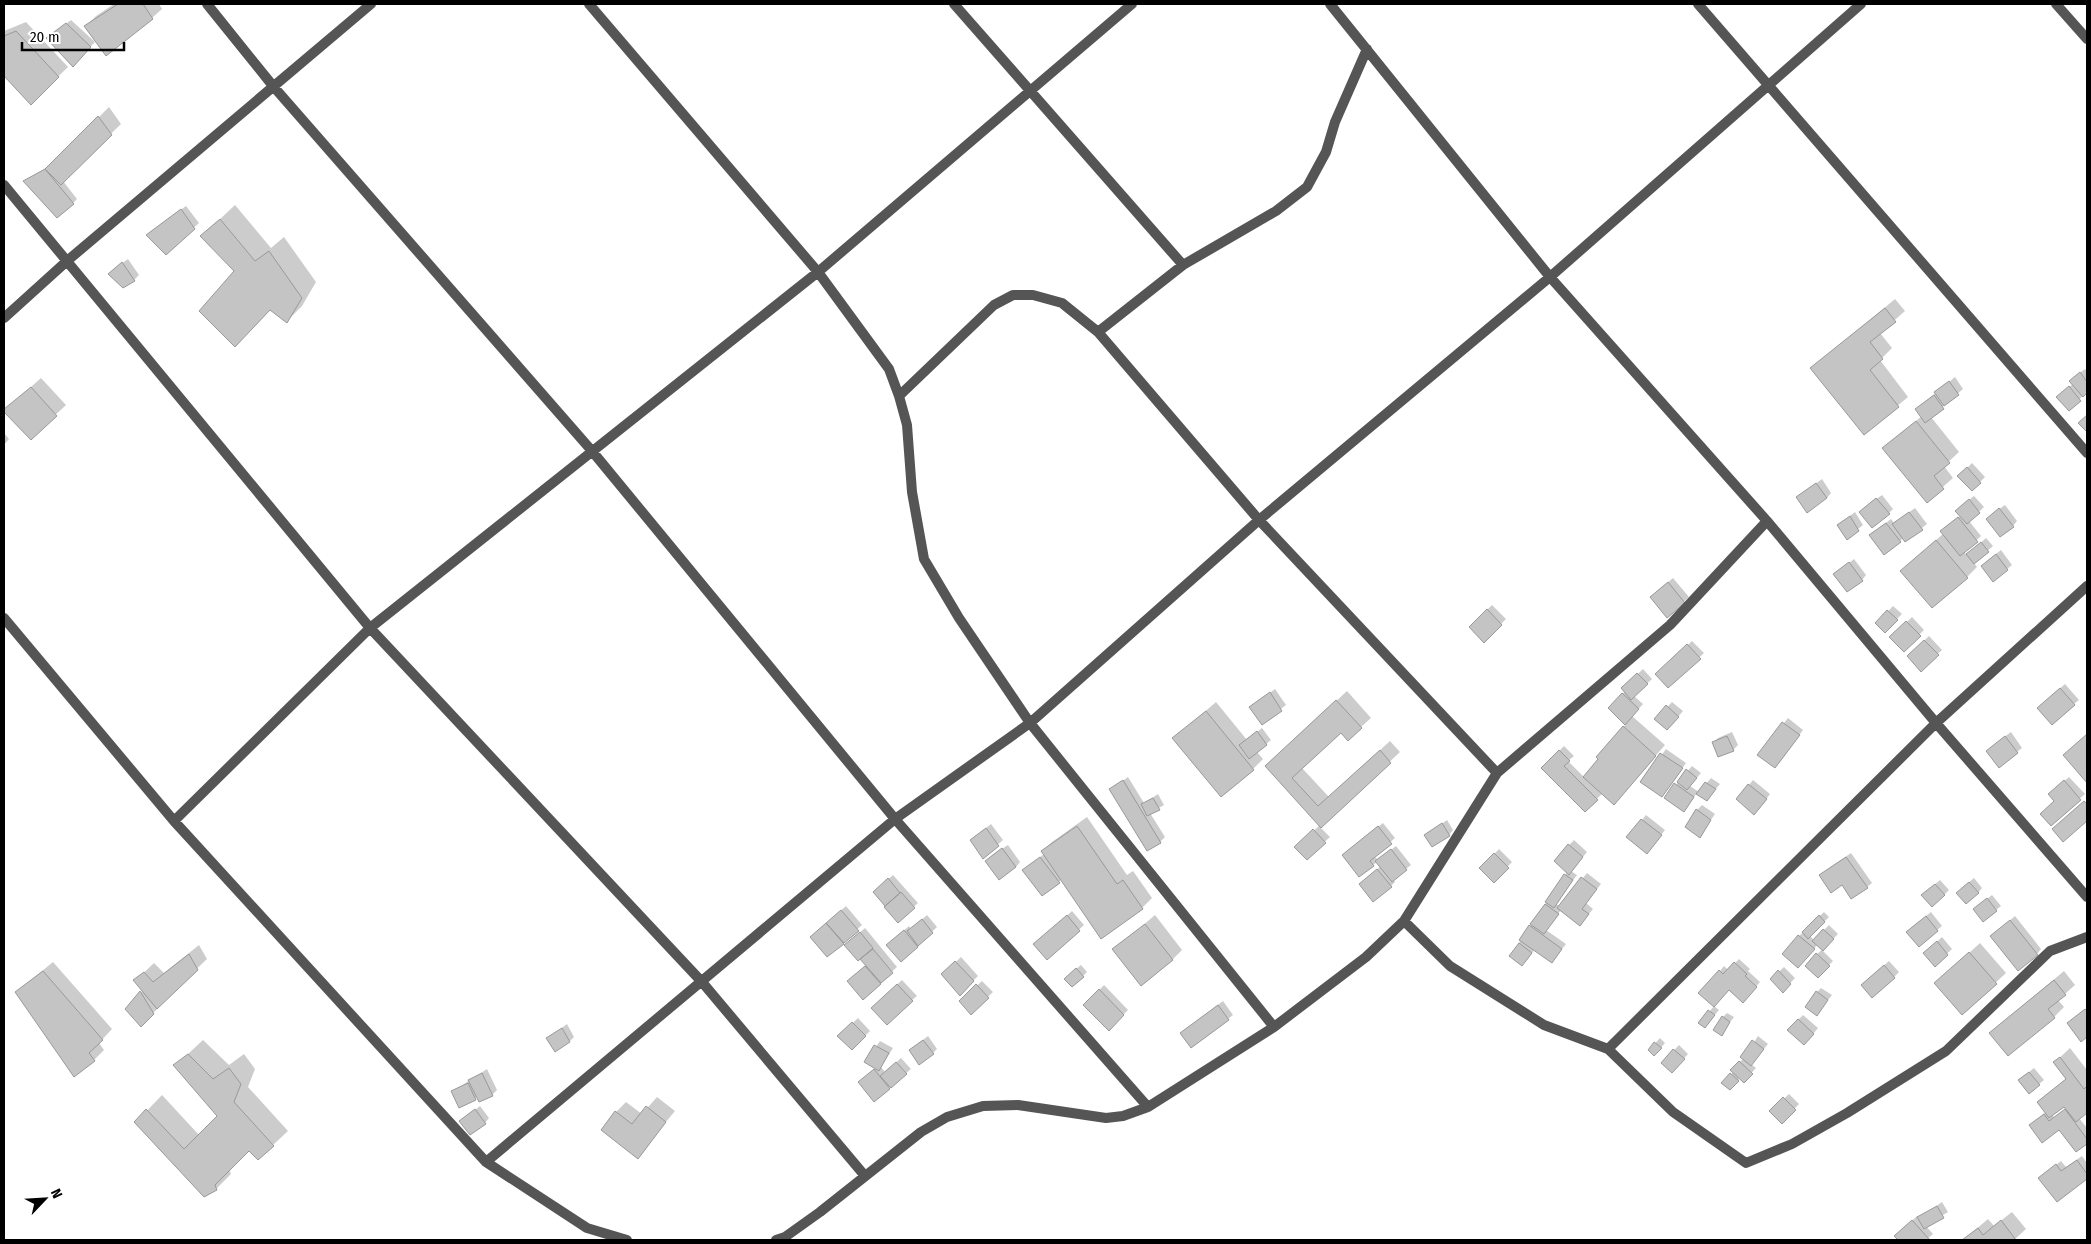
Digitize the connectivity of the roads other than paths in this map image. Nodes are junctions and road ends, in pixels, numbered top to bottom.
1 (206, 4) edge
2 (371, 4) edge
3 (589, 4) edge
4 (954, 4) edge
5 (1132, 4) edge
6 (1330, 4) edge
7 (1698, 4) edge
8 (1861, 4) edge
9 (2056, 4) edge
10 (2087, 39) edge
11 (1367, 49) junction
12 (1768, 84) junction
13 (273, 86) junction
14 (1031, 90) junction
15 (4, 184) edge
16 (67, 261) junction
17 (1183, 265) junction
18 (818, 272) junction
19 (1550, 278) junction
20 (4, 318) edge
21 (1098, 332) junction
22 (899, 396) junction
23 (592, 451) junction
24 (2087, 453) edge
25 (1259, 520) junction
26 (1767, 521) junction
27 (2087, 586) edge
28 (4, 618) edge
29 (370, 628) junction
30 (1030, 723) junction
31 (1936, 723) junction
32 (1497, 773) junction
33 (895, 819) junction
34 (174, 821) junction
35 (2087, 897) edge
36 (1404, 922) junction
37 (2087, 937) edge
38 (702, 982) junction
39 (1274, 1027) junction
40 (1608, 1049) junction
41 (1148, 1107) junction
42 (486, 1162) junction
43 (865, 1176) junction
44 (627, 1240) edge
45 (776, 1240) edge

1 - 13 street
2 - 13 street
3 - 18 street
4 - 14 street
5 - 14 street
6 - 11 street
7 - 12 street
8 - 12 street
9 - 10 street
11 - 17 street
11 - 19 street
12 - 19 street
12 - 24 street
13 - 16 street
13 - 23 street
14 - 17 street
14 - 18 street
15 - 16 street
16 - 20 street
16 - 29 street
17 - 21 street
18 - 22 street
18 - 23 street
19 - 25 street
19 - 26 street
21 - 22 street
21 - 25 street
22 - 30 street
23 - 29 street
23 - 33 street
25 - 30 street
25 - 32 street
26 - 31 street
26 - 32 street
27 - 31 street
28 - 34 street
29 - 34 street
29 - 38 street
30 - 33 street
30 - 39 street
31 - 35 street
31 - 40 street
32 - 36 street
33 - 38 street
33 - 41 street
34 - 42 street
36 - 39 street
36 - 40 street
37 - 40 street
38 - 42 street
38 - 43 street
39 - 41 street
41 - 43 street
42 - 44 street
43 - 45 street

